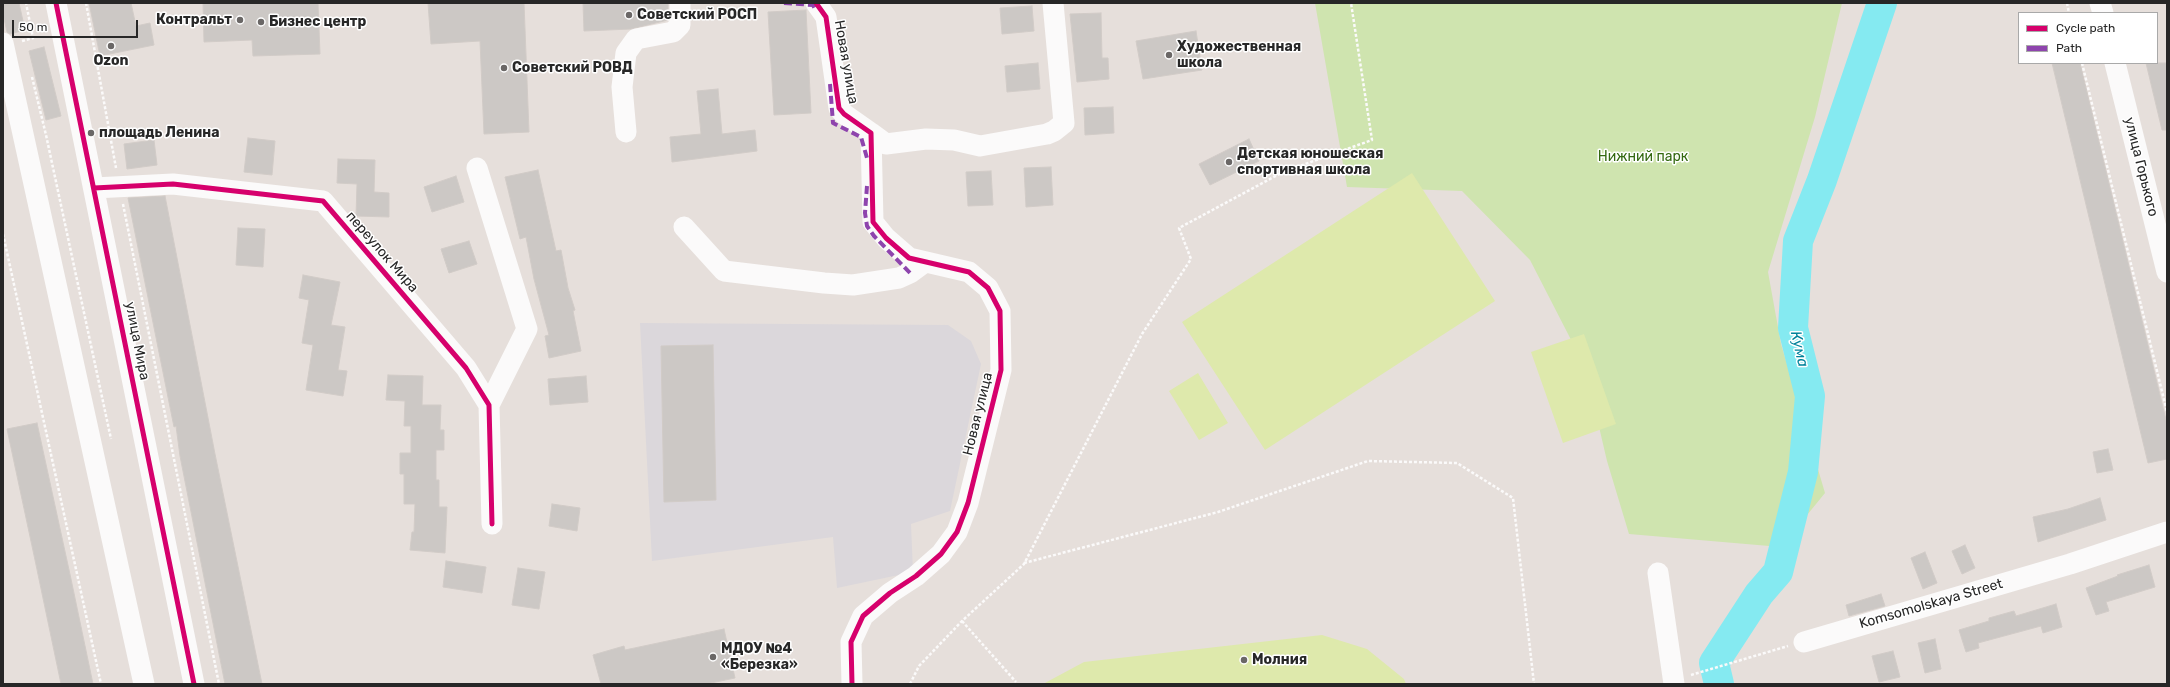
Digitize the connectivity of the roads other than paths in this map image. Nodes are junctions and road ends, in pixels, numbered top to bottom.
1 (56, 3) edge
2 (680, 3) edge
3 (816, 3) edge
4 (1053, 3) edge
5 (3, 43) edge
6 (2115, 64) edge
7 (626, 132) dead end
8 (871, 133) junction
9 (477, 168) dead end
10 (94, 188) junction
11 (684, 227) dead end
12 (925, 262) junction
13 (2167, 272) edge
14 (489, 405) junction
15 (492, 524) dead end
16 (2167, 532) edge
17 (1658, 573) dead end
18 (1804, 642) road end
19 (144, 684) edge
20 (194, 684) edge
21 (852, 684) edge
22 (1674, 684) edge

1 - 10 street, улица Мира
2 - 7 street
3 - 8 street, Новая улица
4 - 8 street
5 - 19 street
6 - 13 street, улица Горького
8 - 12 street, Новая улица
9 - 14 street
10 - 14 street, переулок Мира
10 - 20 street, улица Мира
11 - 12 street
12 - 21 street, Новая улица
14 - 15 street
16 - 18 street, Komsomolskaya Street
17 - 22 street

